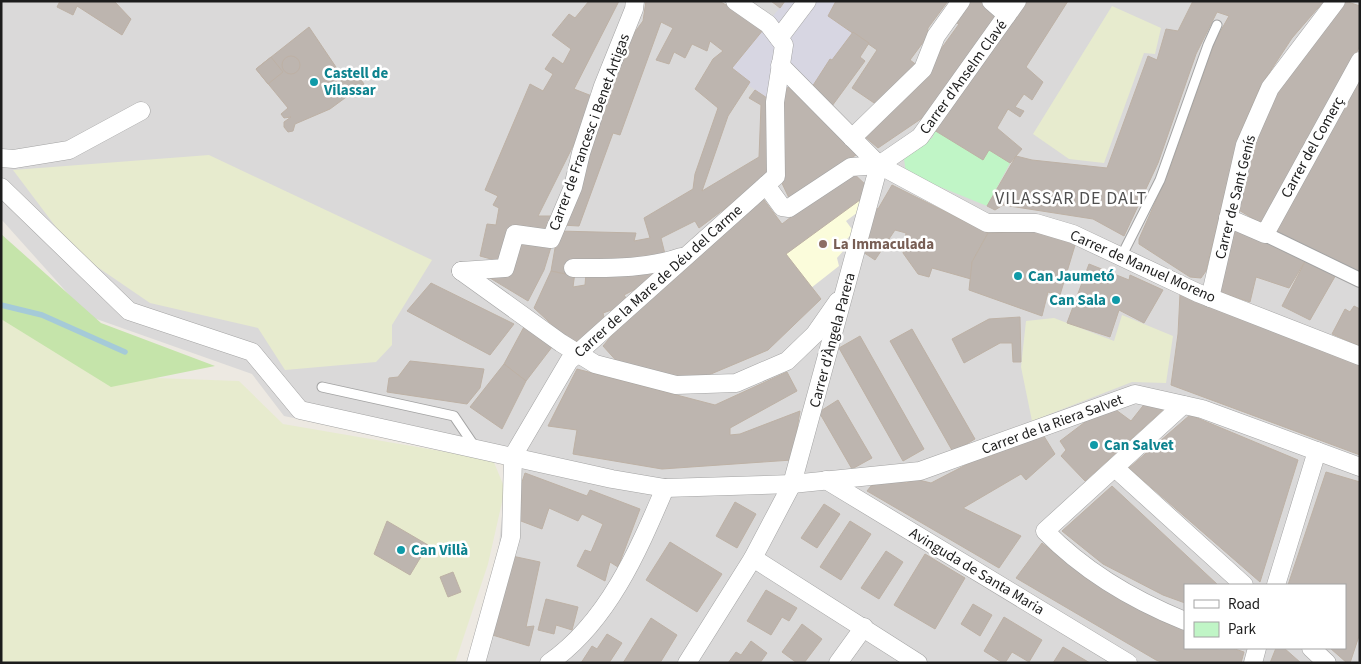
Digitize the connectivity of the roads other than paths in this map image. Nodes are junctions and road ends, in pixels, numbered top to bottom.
1 (635, 1) edge
2 (736, 1) edge
3 (807, 1) edge
4 (961, 1) edge
5 (991, 1) edge
6 (1336, 1) edge
7 (1012, 8) edge
8 (1217, 24) dead end
9 (779, 38) junction
10 (1360, 60) edge
11 (785, 69) junction
12 (141, 111) dead end
13 (852, 138) junction
14 (1, 158) edge
15 (879, 166) junction
16 (766, 185) junction
17 (1, 188) edge
18 (1228, 218) junction
19 (1265, 234) junction
20 (688, 254) junction
21 (1122, 257) junction
22 (573, 268) dead end
23 (1360, 280) edge
24 (845, 291) junction
25 (1210, 298) junction
26 (576, 354) junction
27 (1360, 356) edge
28 (322, 387) dead end
29 (1184, 405) junction
30 (476, 448) junction
31 (1317, 452) junction
32 (513, 456) junction
33 (1360, 467) edge
34 (1115, 468) junction
35 (826, 480) junction
36 (792, 484) junction
37 (665, 488) junction
38 (753, 558) junction
39 (1243, 584) edge
40 (1276, 584) edge
41 (1184, 621) edge
42 (864, 627) junction
43 (1257, 649) edge
44 (1313, 649) edge
45 (476, 663) edge
46 (549, 663) edge
47 (687, 663) edge
48 (838, 663) edge
49 (918, 663) edge
50 (1128, 663) edge
51 (1253, 663) edge
52 (1328, 663) edge

1 - 26 street, Carrer de Francesc i Benet Artigas
2 - 9 street
3 - 9 street
4 - 13 street
5 - 7 street
6 - 18 street, Carrer de Sant Genís
7 - 15 street, Carrer d'Anselm Clavé
8 - 21 lane
9 - 11 street, Carrer de la Mare de Déu del Carme
10 - 19 street, Carrer del Comerç
11 - 13 street, Carrer de Manuel Moreno
11 - 16 street, Carrer de la Mare de Déu del Carme
12 - 14 street
13 - 15 street, Carrer de Manuel Moreno
15 - 16 street
15 - 21 street, Carrer de Manuel Moreno
15 - 24 street, Carrer d'Àngela Parera
16 - 20 street, Carrer de la Mare de Déu del Carme
17 - 30 street, Carrer de la Riera Salvet
18 - 19 street
18 - 25 street, Carrer de Sant Genís
19 - 23 street
20 - 22 street
20 - 26 street, Carrer de la Mare de Déu del Carme
21 - 25 street, Carrer de Manuel Moreno
24 - 26 street
24 - 36 street, Carrer d'Àngela Parera
25 - 27 street, Carrer de Manuel Moreno
26 - 32 street, Carrer de la Mare de Déu del Carme
28 - 30 lane
29 - 31 street, Carrer de la Riera Salvet
29 - 34 street
29 - 35 street, Carrer de la Riera Salvet
30 - 32 street, Carrer de la Riera Salvet
31 - 33 street, Carrer de la Riera Salvet
31 - 40 street
32 - 37 street, Carrer de la Riera Salvet
32 - 45 street, Carrer de la Mare de Déu del Carme
34 - 39 street
34 - 41 street
35 - 36 street, Carrer de la Riera Salvet
35 - 50 street, Avinguda de Santa Maria
36 - 37 street, Carrer de la Riera Salvet
36 - 38 street, Carrer d'Àngela Parera
37 - 46 street
38 - 42 street
38 - 47 street, Carrer d'Àngela Parera
42 - 48 street
42 - 49 street
43 - 51 street
44 - 52 street

